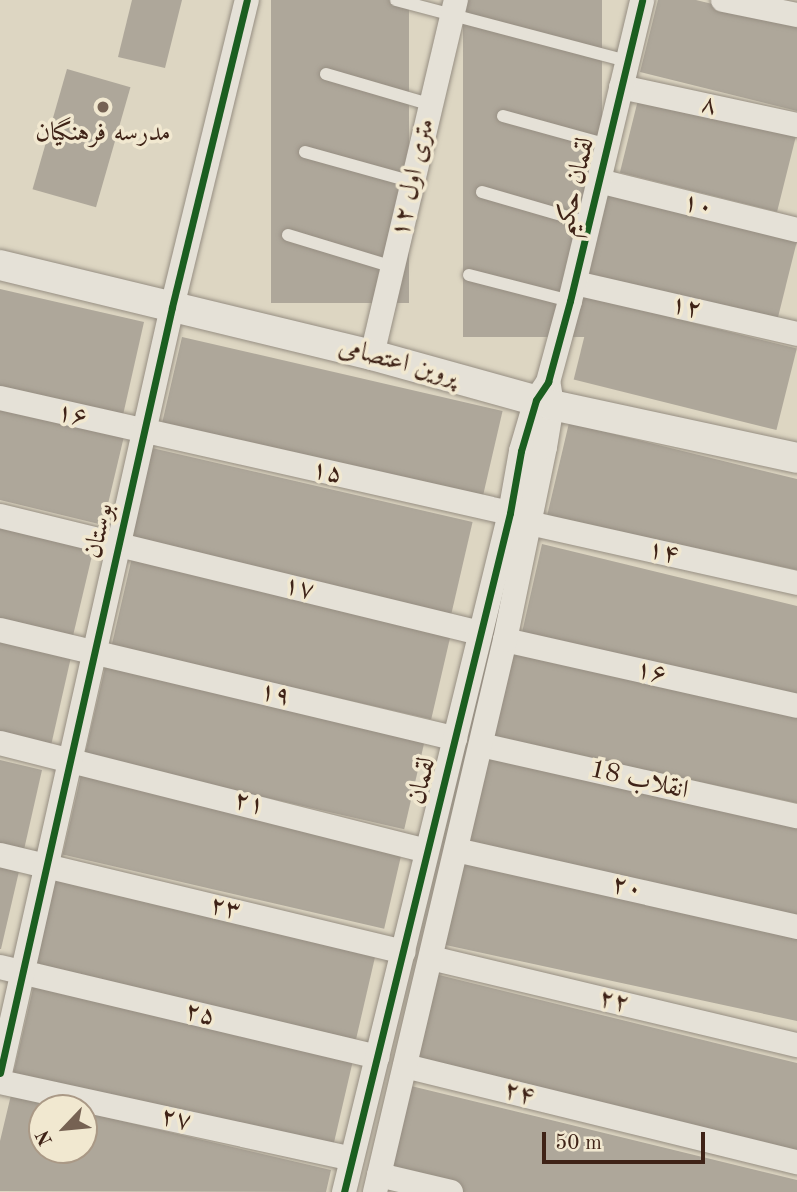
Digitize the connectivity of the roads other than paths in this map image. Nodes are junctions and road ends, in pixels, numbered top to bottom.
1 (247, 0) edge
2 (396, 0) edge
3 (642, 0) edge
4 (723, 0) edge
5 (455, 8) edge
6 (797, 15) edge
7 (627, 61) junction
8 (326, 74) dead end
9 (621, 87) junction
10 (432, 105) junction
11 (503, 116) dead end
12 (797, 125) edge
13 (608, 145) junction
14 (305, 152) dead end
15 (599, 181) junction
16 (413, 182) junction
17 (482, 192) dead end
18 (589, 223) junction
19 (797, 230) edge
20 (288, 235) dead end
21 (0, 265) edge
22 (393, 267) junction
23 (469, 275) dead end
24 (573, 292) junction
25 (172, 307) junction
26 (797, 334) edge
27 (372, 355) junction
28 (545, 396) junction
29 (0, 398) edge
30 (144, 433) junction
31 (797, 458) edge
32 (0, 516) edge
33 (520, 518) junction
34 (118, 545) junction
35 (797, 583) edge
36 (0, 630) edge
37 (480, 633) junction
38 (505, 640) junction
39 (95, 651) junction
40 (797, 706) edge
41 (455, 738) junction
42 (0, 743) edge
43 (481, 745) junction
44 (71, 758) junction
45 (797, 816) edge
46 (456, 850) junction
47 (428, 851) junction
48 (0, 855) edge
49 (47, 866) junction
50 (797, 927) edge
51 (403, 952) junction
52 (430, 958) junction
53 (11, 969) edge
54 (797, 1045) edge
55 (377, 1057) junction
56 (405, 1066) junction
57 (0, 1073) edge
58 (0, 1082) edge
59 (352, 1159) junction
60 (797, 1162) edge
61 (377, 1183) edge
62 (344, 1192) edge
63 (451, 1192) edge

1 - 25 street, بوستان
2 - 5 lane
3 - 7 street, لقمان حکیم
4 - 6 street
5 - 7 lane
5 - 10 street, ۱۲ متری اول
7 - 9 street, لقمان حکیم
8 - 10 lane
9 - 12 street, ۸
9 - 13 street, لقمان حکیم
10 - 16 street, ۱۲ متری اول
11 - 13 lane
13 - 15 street, لقمان حکیم
14 - 16 lane
15 - 18 street, لقمان حکیم
15 - 19 street, ۱۰
16 - 22 street, ۱۲ متری اول
17 - 18 lane
18 - 24 street, لقمان حکیم
20 - 22 lane
21 - 25 street, پروین اعتصامی
22 - 27 street, ۱۲ متری اول
23 - 24 lane
24 - 26 street, ۱۲
24 - 28 street, لقمان حکیم
25 - 27 street, پروین اعتصامی
25 - 30 street, بوستان
27 - 28 street, پروین اعتصامی
28 - 31 street, پروین اعتصامی
28 - 33 street, لقمان
29 - 30 street, ۱۶
30 - 33 street, ۱۵
30 - 34 street, بوستان
32 - 34 street, ۱۷
33 - 35 street, ۱۴
33 - 37 street, لقمان
33 - 38 street, لقمان
34 - 37 street, ۱۷
34 - 39 street, بوستان
36 - 39 street
37 - 41 street, لقمان
38 - 40 street, ۱۶
38 - 43 street, لقمان
39 - 41 street, ۱۹
39 - 44 street, بوستان
41 - 47 street, لقمان
42 - 44 street
43 - 45 street, انقلاب 18
43 - 46 street, لقمان
44 - 47 street, ۲۱
44 - 49 street, بوستان
46 - 50 street, ۲۰
46 - 52 street, لقمان
47 - 51 street, لقمان
48 - 49 street
49 - 51 street, ۲۳
49 - 53 street, بوستان
51 - 55 street, لقمان
52 - 54 street, ۲۲
52 - 56 street, لقمان
53 - 55 street, ۲۵
53 - 57 street, بوستان
55 - 59 street, لقمان
56 - 60 street, ۲۴
56 - 61 street, لقمان
58 - 59 street, ۲۷
59 - 62 street, لقمان
61 - 63 street

